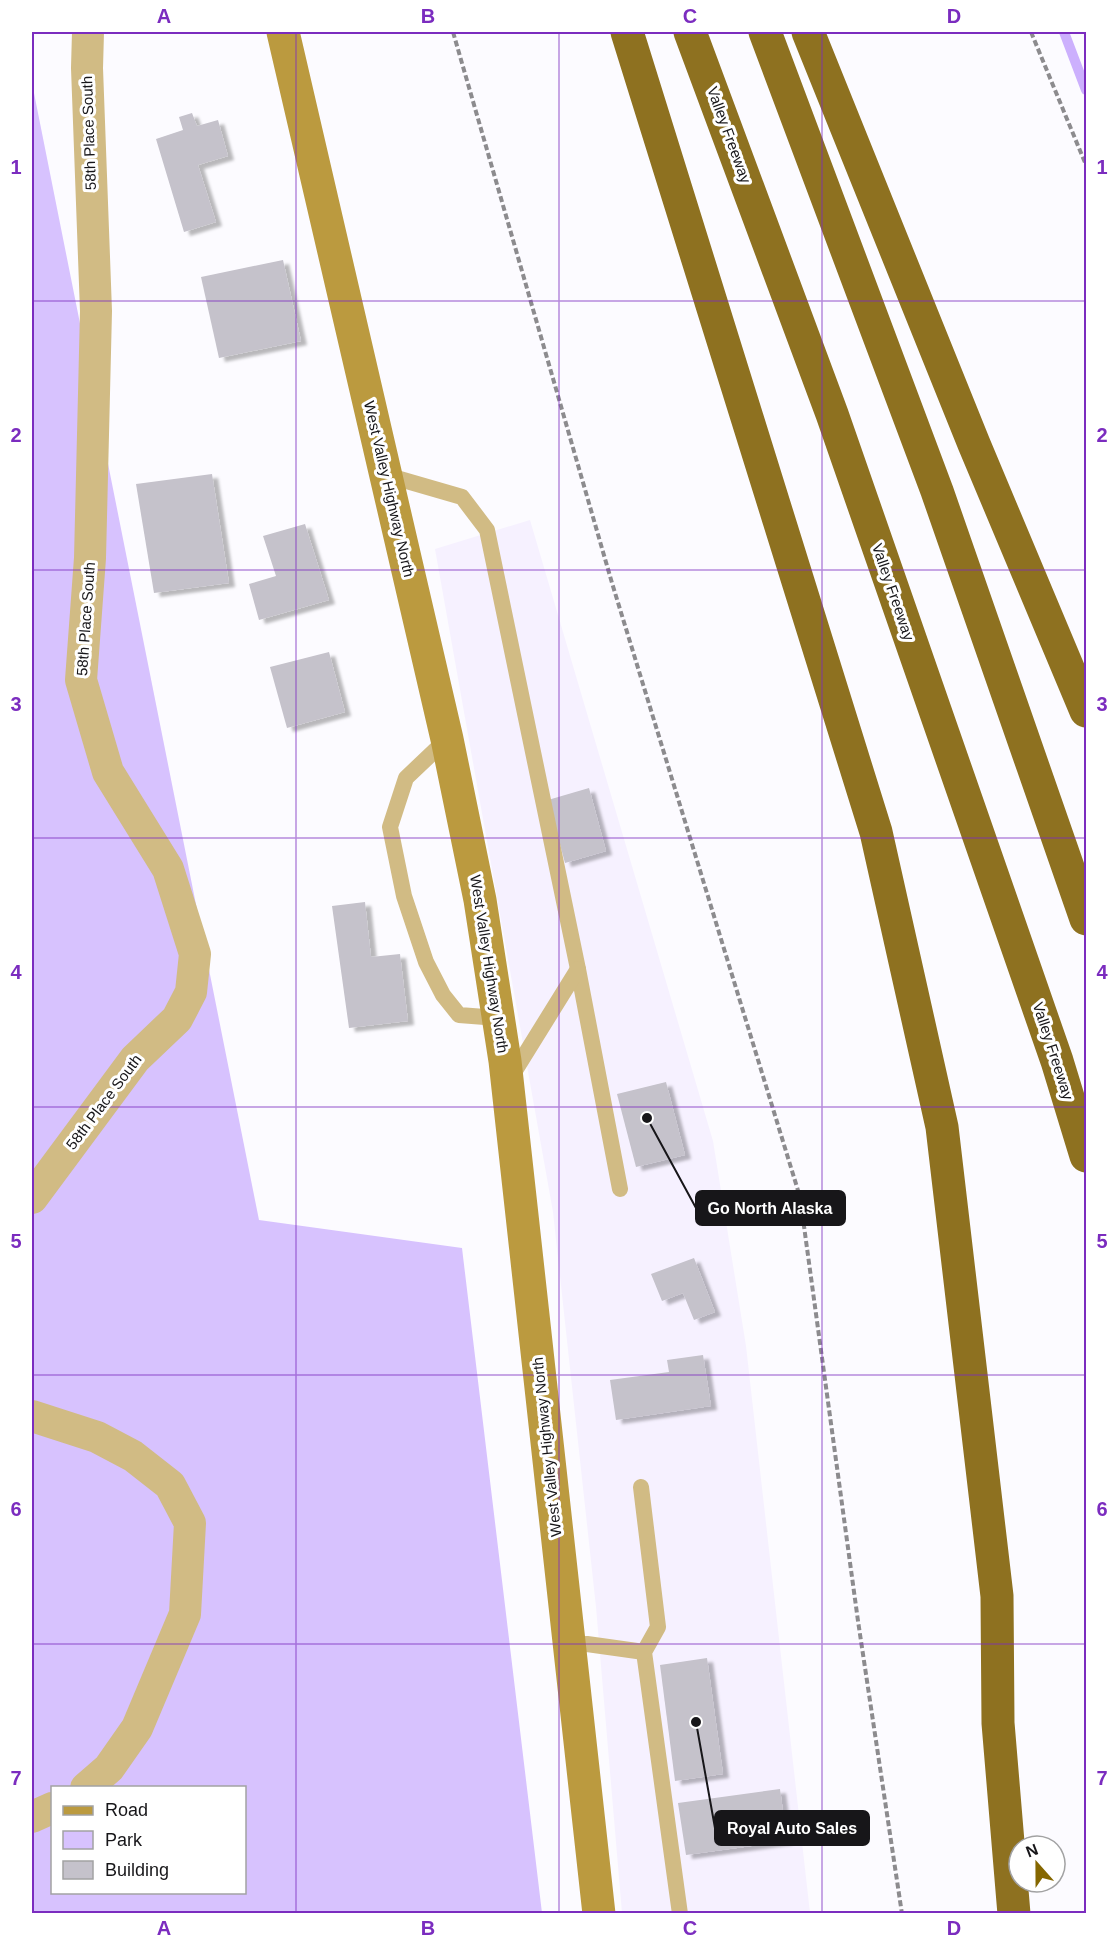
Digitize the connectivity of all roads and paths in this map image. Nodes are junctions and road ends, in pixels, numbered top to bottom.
1 (88, 32) edge
2 (283, 32) edge
3 (453, 32) edge
4 (627, 32) edge
5 (690, 32) edge
6 (765, 32) edge
7 (808, 32) edge
8 (1031, 32) edge
9 (1086, 165) edge
10 (386, 475) junction
11 (1086, 711) edge
12 (447, 739) junction
13 (1086, 919) edge
14 (579, 969) junction
15 (498, 1018) junction
16 (507, 1083) junction
17 (1086, 1156) edge
18 (620, 1189) dead end
19 (32, 1198) edge
20 (32, 1416) edge
21 (641, 1487) dead end
22 (570, 1647) junction
23 (644, 1652) junction
24 (88, 1786) edge
25 (51, 1808) edge
26 (32, 1817) edge
27 (599, 1914) edge
28 (680, 1914) edge
29 (902, 1914) edge
30 (1014, 1914) edge

1 - 19 street, 58th Place South
2 - 10 main road, West Valley Highway North
3 - 29 path
4 - 30 highway
5 - 17 highway, Valley Freeway
6 - 13 highway
7 - 11 highway
8 - 9 path
10 - 12 main road, West Valley Highway North
10 - 14 lane
12 - 15 main road, West Valley Highway North
12 - 15 lane
14 - 16 lane
14 - 18 lane
15 - 16 main road, West Valley Highway North
16 - 22 main road, West Valley Highway North
20 - 24 street
21 - 23 lane
22 - 23 lane
22 - 27 main road, West Valley Highway North
23 - 28 lane
25 - 26 street

